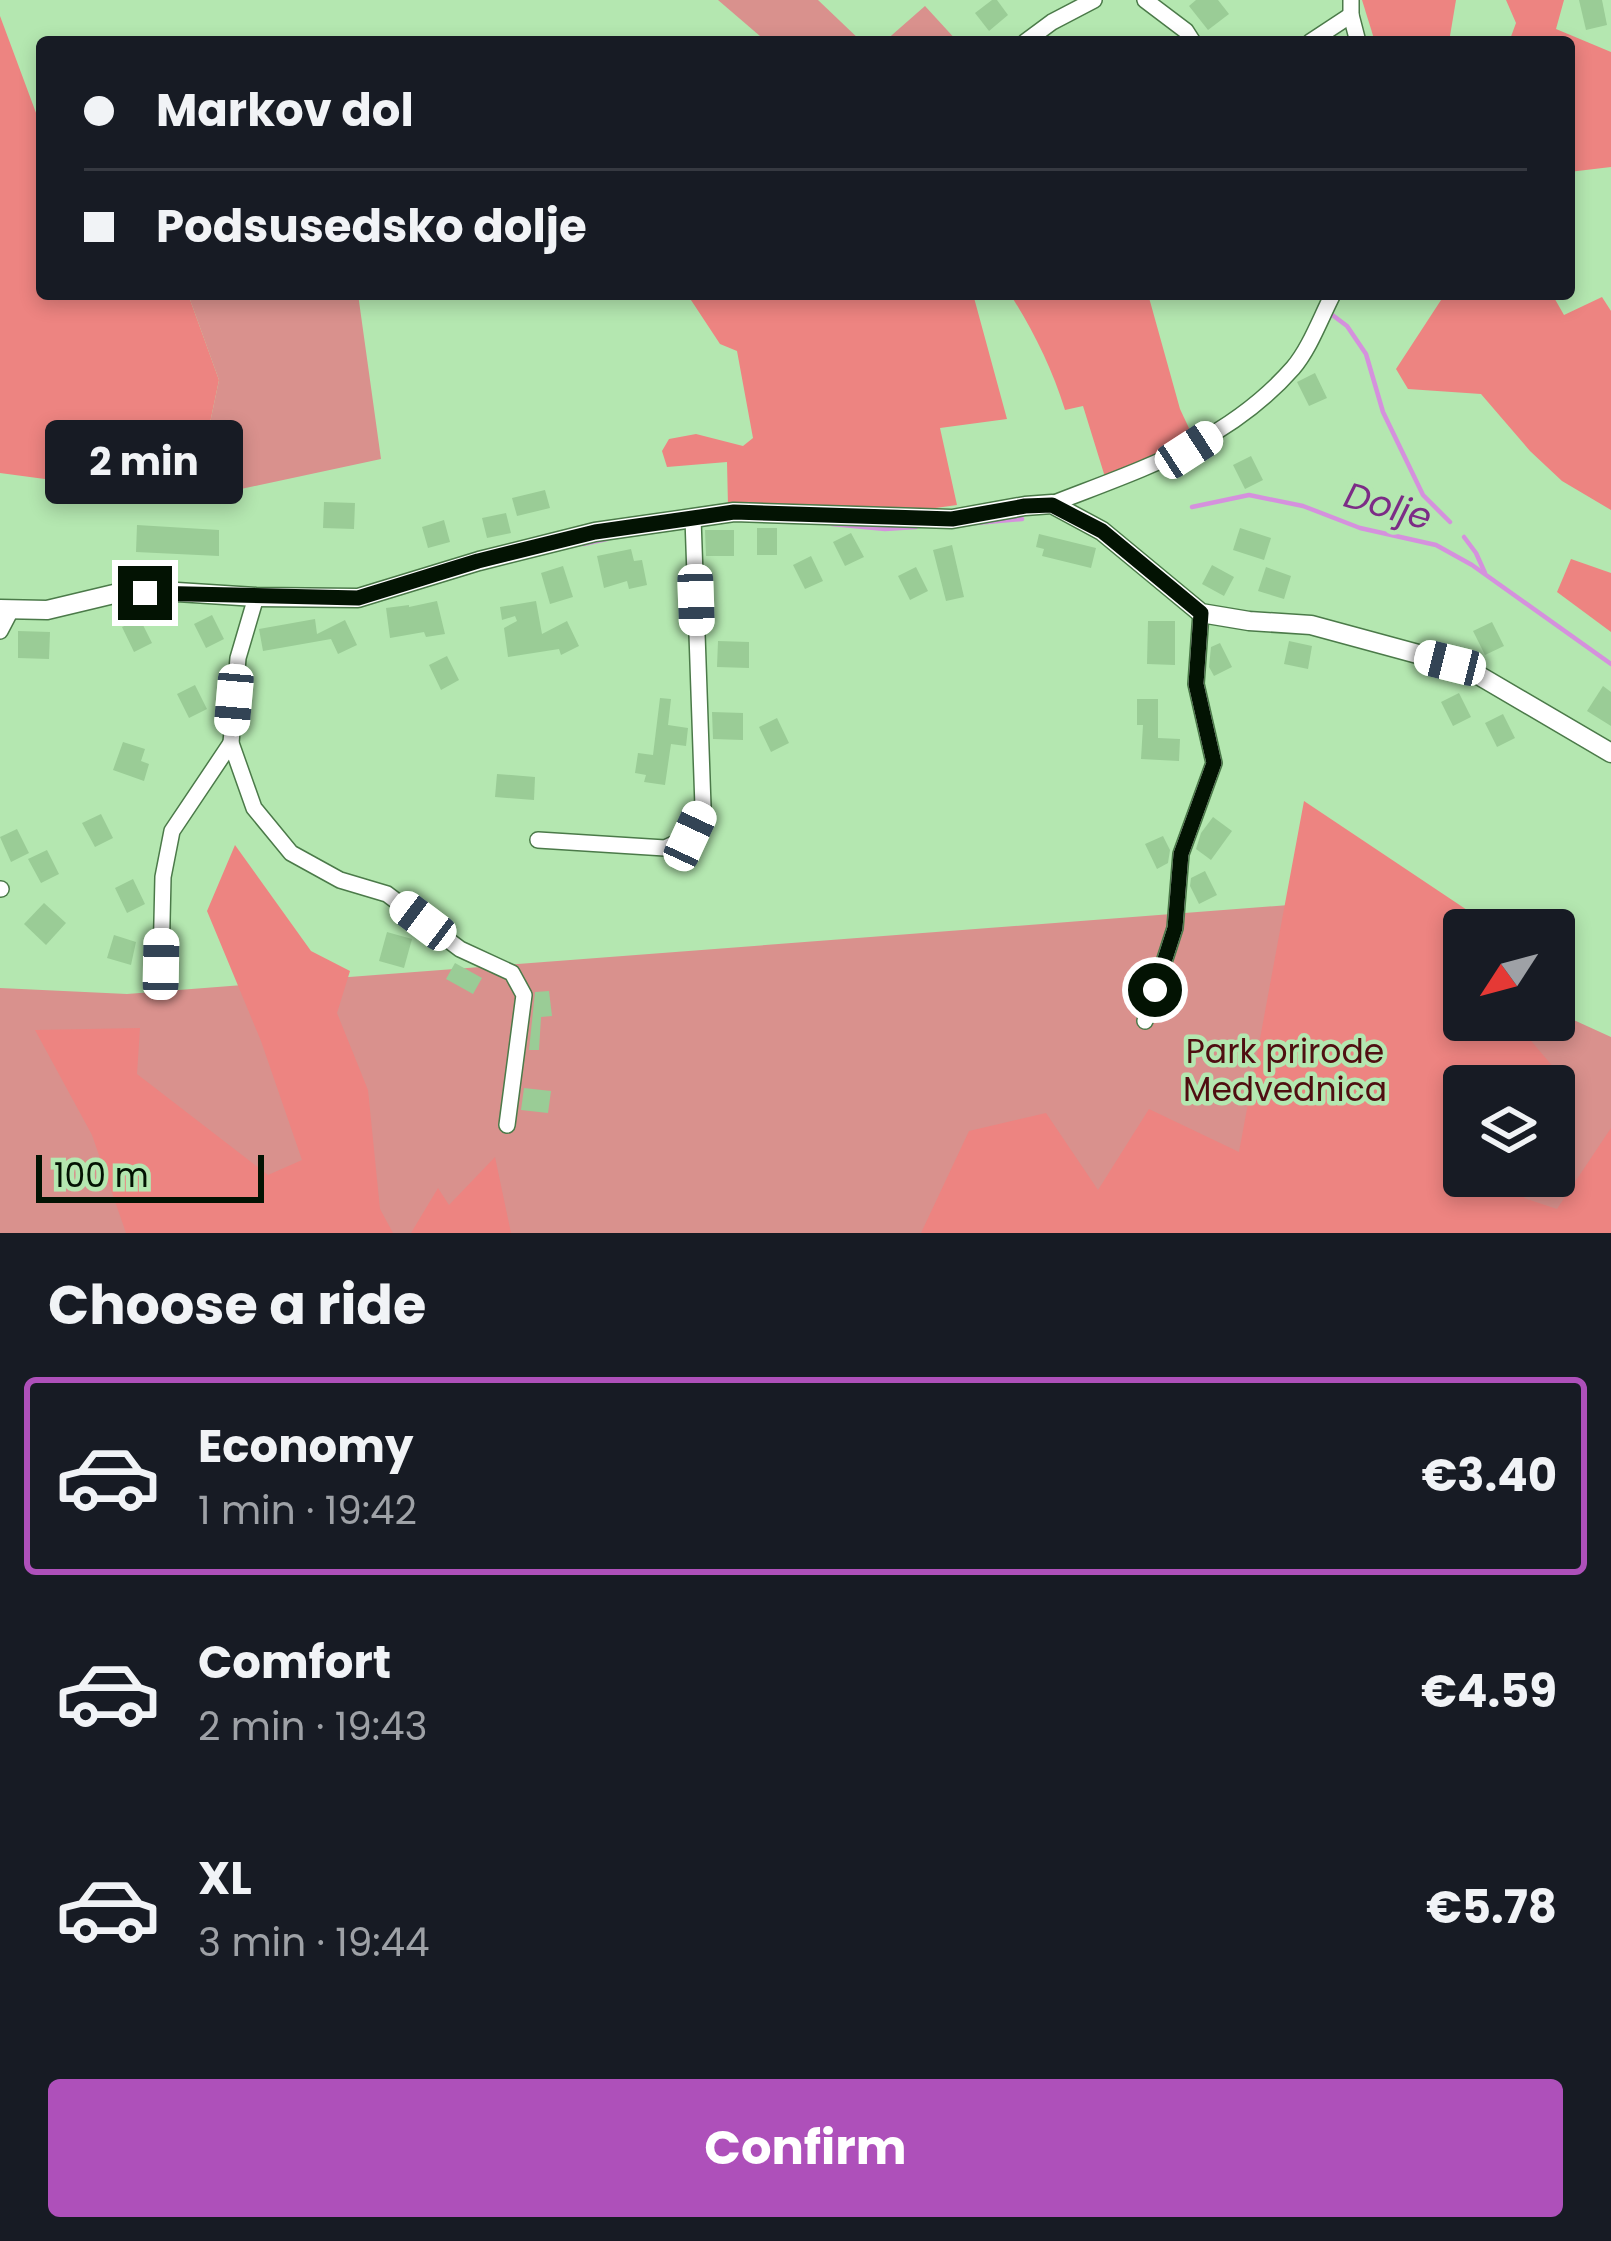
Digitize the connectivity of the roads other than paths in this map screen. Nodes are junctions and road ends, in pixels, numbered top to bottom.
1 (1094, 0) edge
2 (1145, 0) edge
3 (1351, 7) edge
4 (1033, 36) edge
5 (1189, 36) edge
6 (1317, 36) edge
7 (1330, 300) edge
8 (1052, 505) junction
9 (693, 518) junction
10 (256, 597) junction
11 (5, 610) edge
12 (1201, 613) junction
13 (0, 631) edge
14 (231, 743) junction
15 (1611, 753) edge
16 (538, 840) dead end
17 (161, 964) dead end
18 (1145, 1021) dead end
19 (507, 1125) dead end

1 - 4 street
2 - 5 street
3 - 6 street
7 - 8 street
8 - 9 street
8 - 12 street
9 - 10 street
9 - 16 street
10 - 11 street
10 - 14 street
11 - 13 street
12 - 15 street
12 - 18 street
14 - 17 street
14 - 19 street

